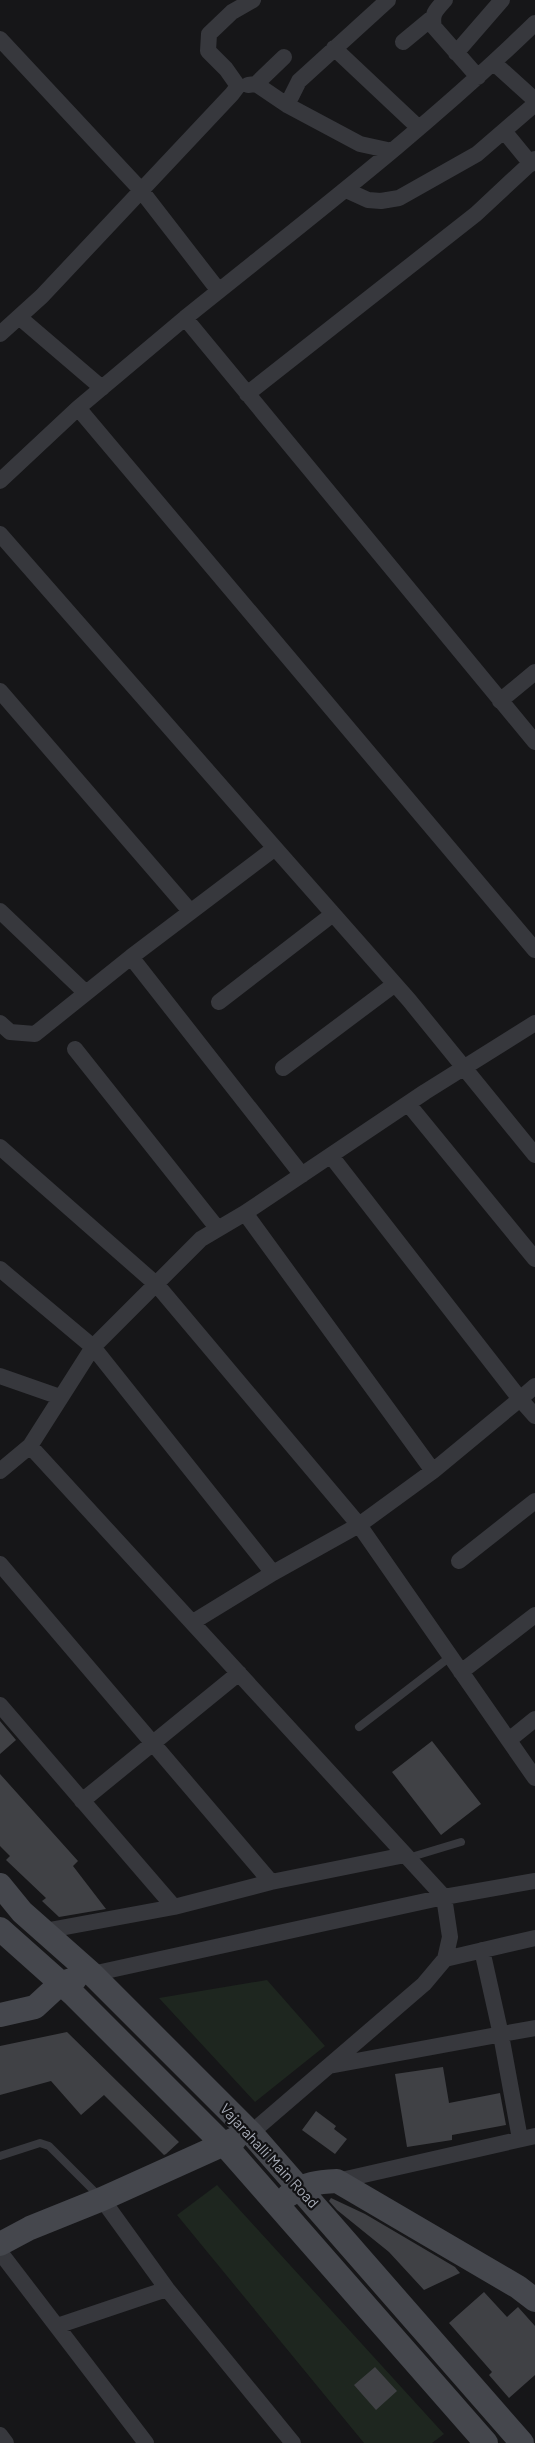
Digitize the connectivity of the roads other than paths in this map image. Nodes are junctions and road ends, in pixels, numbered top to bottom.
1 (253, 0) edge
2 (388, 0) edge
3 (445, 0) edge
4 (502, 0) edge
5 (432, 18) junction
6 (535, 23) edge
7 (0, 39) edge
8 (403, 42) dead end
9 (334, 48) junction
10 (456, 52) junction
11 (284, 57) dead end
12 (494, 63) junction
13 (478, 77) junction
14 (256, 84) junction
15 (238, 86) junction
16 (535, 102) edge
17 (287, 105) junction
18 (419, 128) junction
19 (504, 131) junction
20 (392, 151) junction
21 (533, 161) edge
22 (140, 189) junction
23 (346, 189) junction
24 (219, 291) junction
25 (19, 317) junction
26 (185, 318) junction
27 (0, 334) edge
28 (102, 387) junction
29 (247, 394) junction
30 (78, 408) junction
31 (0, 481) edge
32 (0, 534) edge
33 (535, 672) edge
34 (0, 691) edge
35 (500, 701) junction
36 (535, 742) edge
37 (275, 848) junction
38 (0, 911) edge
39 (190, 911) junction
40 (333, 914) junction
41 (535, 950) edge
42 (131, 957) junction
43 (395, 984) junction
44 (86, 993) junction
45 (219, 1002) dead end
46 (0, 1023) edge
47 (535, 1023) edge
48 (75, 1049) dead end
49 (283, 1068) dead end
50 (465, 1068) junction
51 (409, 1105) junction
52 (0, 1147) edge
53 (535, 1155) edge
54 (331, 1156) junction
55 (302, 1175) junction
56 (245, 1213) junction
57 (218, 1229) junction
58 (535, 1259) edge
59 (0, 1269) edge
60 (158, 1285) junction
61 (93, 1347) junction
62 (0, 1376) edge
63 (535, 1386) edge
64 (60, 1397) junction
65 (520, 1399) junction
66 (535, 1416) edge
67 (30, 1446) junction
68 (0, 1471) edge
69 (433, 1471) junction
70 (535, 1501) edge
71 (359, 1525) junction
72 (459, 1561) dead end
73 (0, 1564) edge
74 (273, 1573) junction
75 (535, 1615) edge
76 (193, 1622) junction
77 (450, 1657) junction
78 (461, 1672) junction
79 (239, 1673) junction
80 (0, 1705) edge
81 (535, 1719) edge
82 (359, 1727) dead end
83 (508, 1740) junction
84 (153, 1743) junction
85 (535, 1778) edge
86 (82, 1801) junction
87 (461, 1842) dead end
88 (406, 1856) junction
89 (535, 1881) edge
90 (271, 1882) junction
91 (0, 1885) edge
92 (444, 1897) junction
93 (174, 1907) junction
94 (1, 1930) edge
95 (44, 1931) junction
96 (535, 1938) edge
97 (482, 1950) junction
98 (445, 1959) junction
99 (92, 1974) junction
100 (61, 1983) junction
101 (0, 2015) edge
102 (535, 2028) edge
103 (501, 2036) junction
104 (327, 2067) junction
105 (251, 2133) junction
106 (528, 2138) edge
107 (222, 2144) junction
108 (0, 2156) edge
109 (337, 2181) junction
110 (299, 2187) junction
111 (102, 2199) junction
112 (278, 2204) junction
113 (0, 2244) edge
114 (0, 2252) edge
115 (167, 2289) junction
116 (535, 2300) edge
117 (57, 2326) junction
118 (0, 2435) edge
119 (6, 2443) edge
120 (146, 2443) edge
121 (293, 2443) edge
122 (486, 2443) edge
123 (522, 2443) edge

1 - 15 street
2 - 9 street
3 - 5 street
4 - 10 street
5 - 8 street
5 - 10 street
6 - 12 street
7 - 22 street
9 - 17 street
9 - 18 street
10 - 13 street
11 - 14 street
12 - 13 street
12 - 16 street
13 - 18 street
14 - 15 street
14 - 17 street
15 - 22 street
16 - 19 street
17 - 20 street
18 - 20 street
19 - 21 street
19 - 23 street
20 - 23 street
21 - 29 street
22 - 24 street
22 - 25 street
23 - 24 street
24 - 26 street
25 - 27 street
25 - 28 street
26 - 28 street
26 - 29 street
28 - 30 street
29 - 35 street
30 - 31 street
30 - 41 street
32 - 37 street
33 - 35 street
34 - 39 street
35 - 36 street
37 - 39 street
37 - 40 street
38 - 44 street
39 - 42 street
40 - 43 street
40 - 45 street
42 - 44 street
42 - 55 street
43 - 49 street
43 - 50 street
44 - 46 street
47 - 50 street
48 - 57 street
50 - 51 street
50 - 53 street
51 - 54 street
51 - 58 street
52 - 60 street
54 - 55 street
54 - 65 street
55 - 56 street
56 - 57 street
56 - 69 street
57 - 60 street
59 - 61 street
60 - 61 street
60 - 71 street
61 - 64 street
61 - 74 street
62 - 64 street
63 - 65 street
64 - 67 street
65 - 66 street
65 - 69 street
67 - 68 street
67 - 76 street
69 - 71 street
70 - 72 street
71 - 74 street
71 - 77 street
73 - 84 street
74 - 76 street
75 - 78 street
76 - 79 street
77 - 78 street
77 - 82 lane
78 - 83 street
79 - 84 street
79 - 88 street
80 - 86 street
81 - 83 street
83 - 85 street
84 - 86 street
84 - 90 street
86 - 93 street
87 - 88 lane
88 - 90 street
88 - 92 street
89 - 92 street
90 - 93 street
91 - 95 main road, Vajarahalli Main Road
92 - 98 street
92 - 99 street
93 - 95 street
94 - 100 main road, Vajarahalli Main Road
95 - 99 main road, Vajarahalli Main Road
96 - 97 street
97 - 98 street
97 - 103 street
98 - 104 street
99 - 100 main road
99 - 105 main road, Vajarahalli Main Road
100 - 101 main road
100 - 107 main road, Vajarahalli Main Road
102 - 103 street
103 - 104 street
103 - 106 street
104 - 105 street
105 - 107 main road
105 - 110 main road, Vajarahalli Main Road
106 - 109 street
107 - 111 main road
107 - 112 main road, Vajarahalli Main Road
108 - 111 lane
109 - 110 main road
109 - 116 main road
110 - 112 main road
110 - 123 main road, Vajarahalli Main Road
111 - 113 main road
111 - 115 street
112 - 122 main road, Vajarahalli Main Road
114 - 117 street
115 - 117 street
115 - 121 street
117 - 120 street
118 - 119 street

